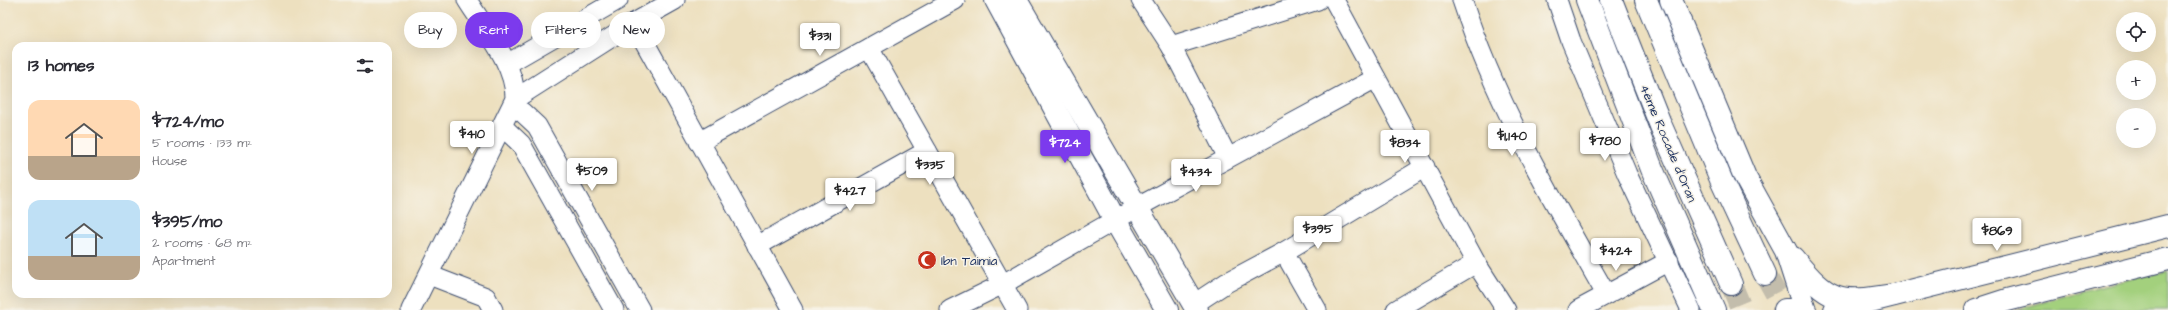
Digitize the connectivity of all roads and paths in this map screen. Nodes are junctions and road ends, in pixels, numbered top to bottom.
1 (467, 0) edge
2 (618, 0) edge
3 (675, 0) edge
4 (955, 0) edge
5 (996, 0) edge
6 (1016, 0) edge
7 (1141, 0) edge
8 (1318, 0) edge
9 (1334, 0) edge
10 (1462, 0) edge
11 (1557, 0) edge
12 (1587, 0) edge
13 (1611, 0) edge
14 (1646, 0) edge
15 (1671, 0) edge
16 (654, 12) edge
17 (609, 40) edge
18 (1171, 46) junction
19 (648, 48) edge
20 (869, 48) junction
21 (507, 64) junction
22 (1376, 78) junction
23 (514, 104) junction
24 (503, 127) junction
25 (699, 142) junction
26 (927, 151) junction
27 (1228, 158) junction
28 (1425, 167) junction
29 (1136, 208) junction
30 (1115, 220) junction
31 (2168, 226) edge
32 (757, 246) junction
33 (1786, 251) junction
34 (1284, 252) junction
35 (2168, 259) edge
36 (1669, 261) junction
37 (1476, 263) junction
38 (1765, 274) tunnel mouth
39 (429, 275) junction
40 (1700, 282) junction
41 (1003, 284) junction
42 (1731, 284) tunnel mouth
43 (1606, 294) junction
44 (1893, 296) junction
45 (1195, 307) edge
46 (411, 310) edge
47 (493, 310) edge
48 (614, 310) edge
49 (640, 310) edge
50 (793, 310) edge
51 (950, 310) edge
52 (1017, 310) edge
53 (1167, 310) edge
54 (1317, 310) edge
55 (1396, 310) edge
56 (1506, 310) edge
57 (1578, 310) edge
58 (1691, 310) edge
59 (1707, 310) edge
60 (1714, 310) edge
61 (1785, 310) edge
62 (1791, 310) edge
63 (1805, 310) edge
64 (1835, 310) edge
65 (1976, 310) edge

1 - 21 street
2 - 21 street
3 - 16 street
4 - 20 street
5 - 30 main road
6 - 29 main road
7 - 18 street
8 - 18 street
9 - 22 street
10 - 43 street
11 - 36 street
12 - 40 main road
13 - 42 main road, 4ème Rocade d'Oran
14 - 38 main road
15 - 33 main road
17 - 23 street
18 - 27 street
19 - 25 street
20 - 25 street
20 - 26 street
21 - 23 street
22 - 27 street
22 - 28 street
23 - 24 street
23 - 49 street
24 - 39 street
24 - 48 street
25 - 32 street
26 - 32 street
26 - 41 street
27 - 29 street
28 - 34 street
28 - 37 street
29 - 30 street
29 - 45 main road
30 - 41 street
30 - 53 main road
31 - 44 main road
32 - 50 street
33 - 44 main road
33 - 63 main road
34 - 45 street
34 - 54 street
35 - 65 main road
36 - 43 street
36 - 58 street
37 - 55 street
37 - 56 street
39 - 46 street
39 - 47 street
40 - 59 main road
40 - 60 main road
41 - 51 street
41 - 52 street
43 - 57 street
44 - 64 main road
61 - 62 main road

